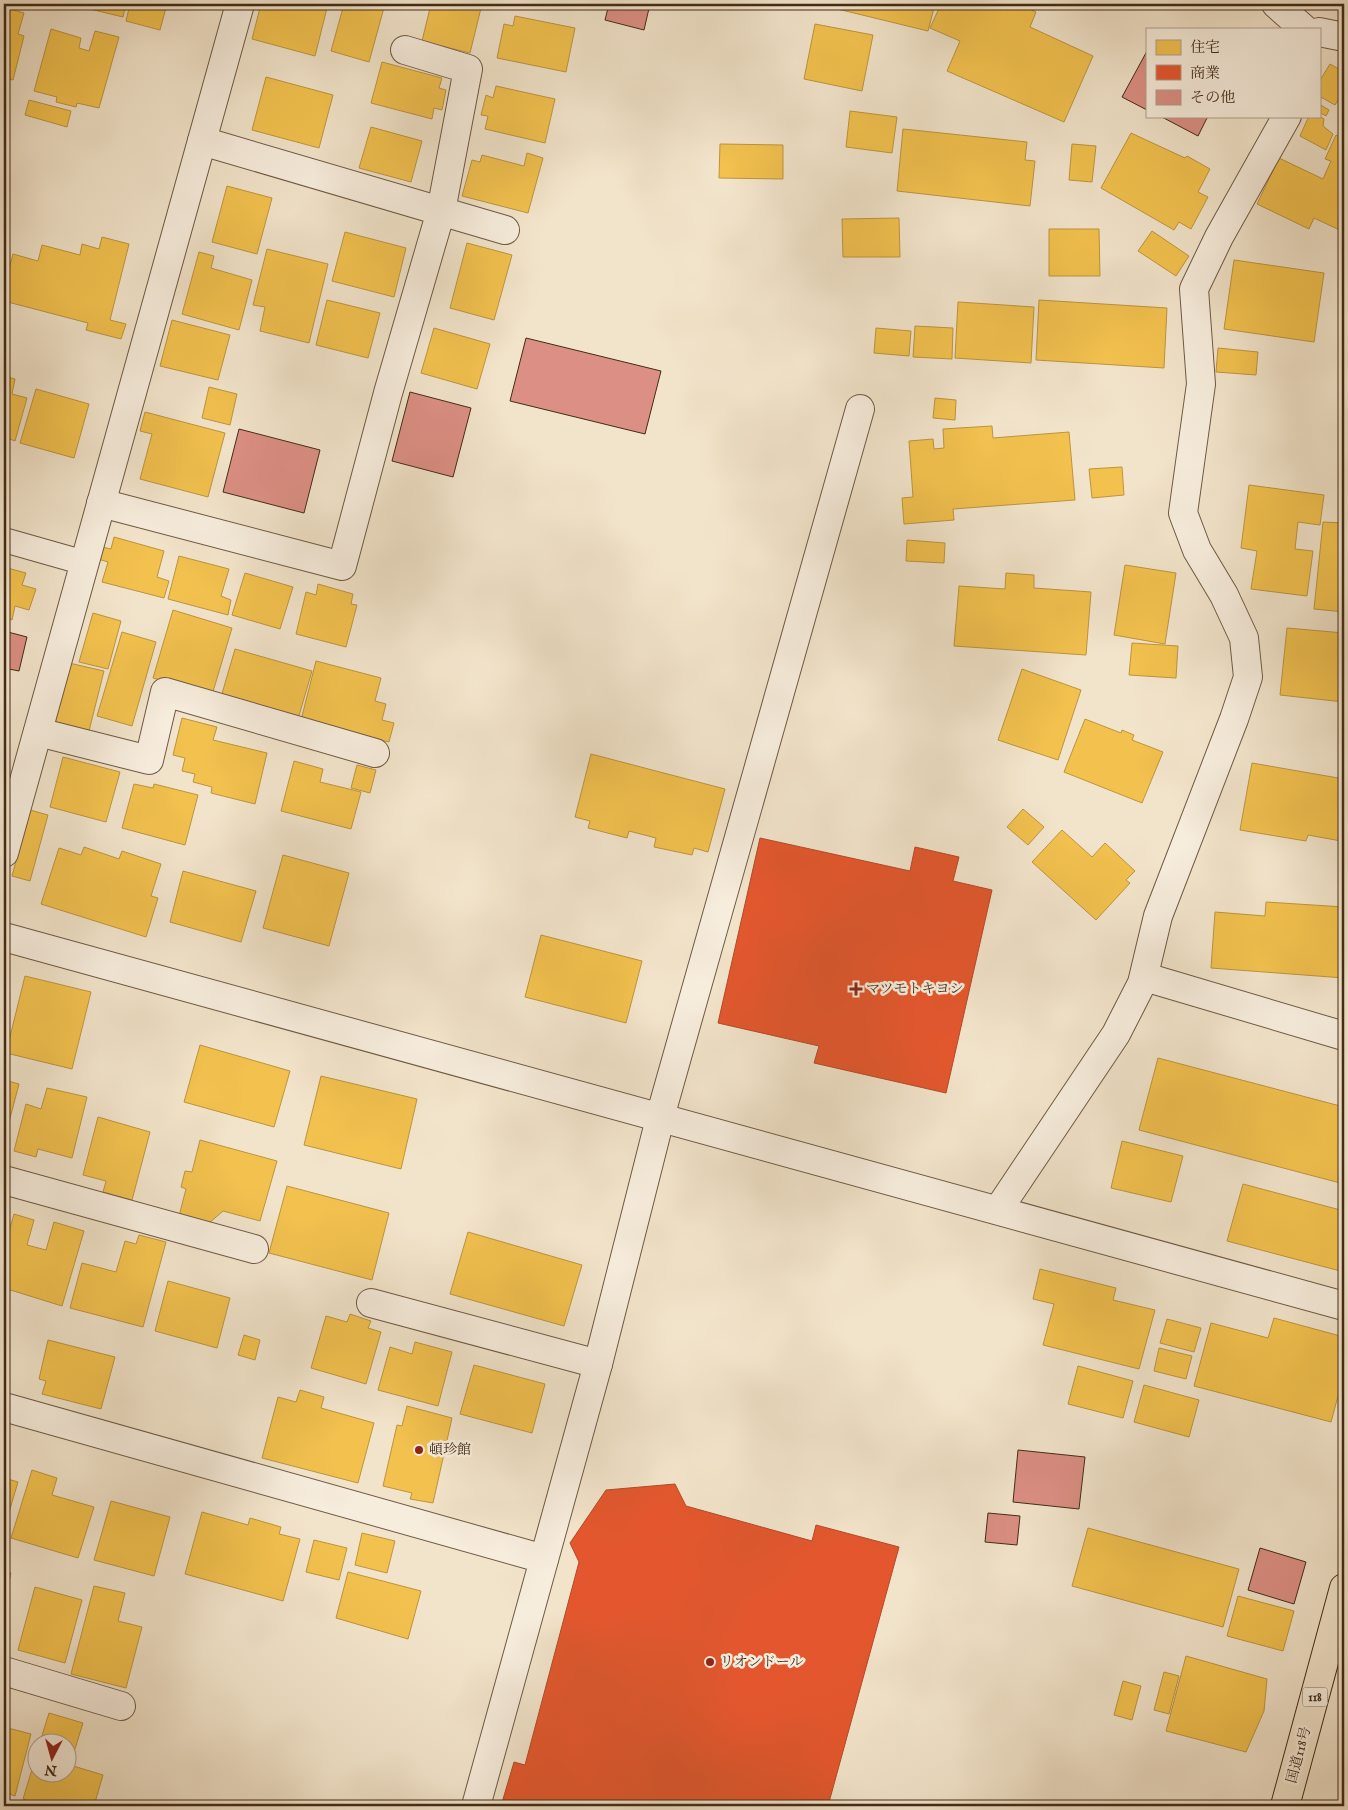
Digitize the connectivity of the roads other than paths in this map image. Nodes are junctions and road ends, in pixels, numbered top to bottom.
1 (240, 4) edge
2 (1276, 4) edge
3 (1303, 28) edge
4 (1320, 32) edge
5 (1344, 38) edge
6 (404, 50) dead end
7 (1285, 118) edge
8 (202, 141) junction
9 (441, 211) junction
10 (506, 230) dead end
11 (860, 409) dead end
12 (101, 503) junction
13 (4, 540) edge
14 (85, 563) junction
15 (38, 732) junction
16 (375, 752) dead end
17 (4, 853) edge
18 (4, 937) edge
19 (1145, 977) junction
20 (1344, 1036) edge
21 (661, 1118) junction
22 (4, 1180) edge
23 (998, 1210) junction
24 (254, 1249) dead end
25 (371, 1303) dead end
26 (1344, 1306) edge
27 (598, 1364) junction
28 (4, 1407) edge
29 (544, 1559) junction
30 (1344, 1588) edge
31 (4, 1671) edge
32 (121, 1706) dead end
33 (476, 1806) edge
34 (1285, 1806) edge

1 - 8 street
2 - 3 street
4 - 5 street
6 - 9 street
7 - 19 street
8 - 9 street
8 - 12 street
9 - 10 street
9 - 12 street
11 - 21 street
12 - 14 street
13 - 14 lane
14 - 15 street
15 - 16 street
15 - 17 street
18 - 21 street
19 - 20 street
19 - 23 street
21 - 23 street
21 - 27 street
22 - 24 street
23 - 26 street
25 - 27 street
27 - 29 street
28 - 29 street
29 - 33 street
30 - 34 highway, 国道118号 / 118
31 - 32 street

